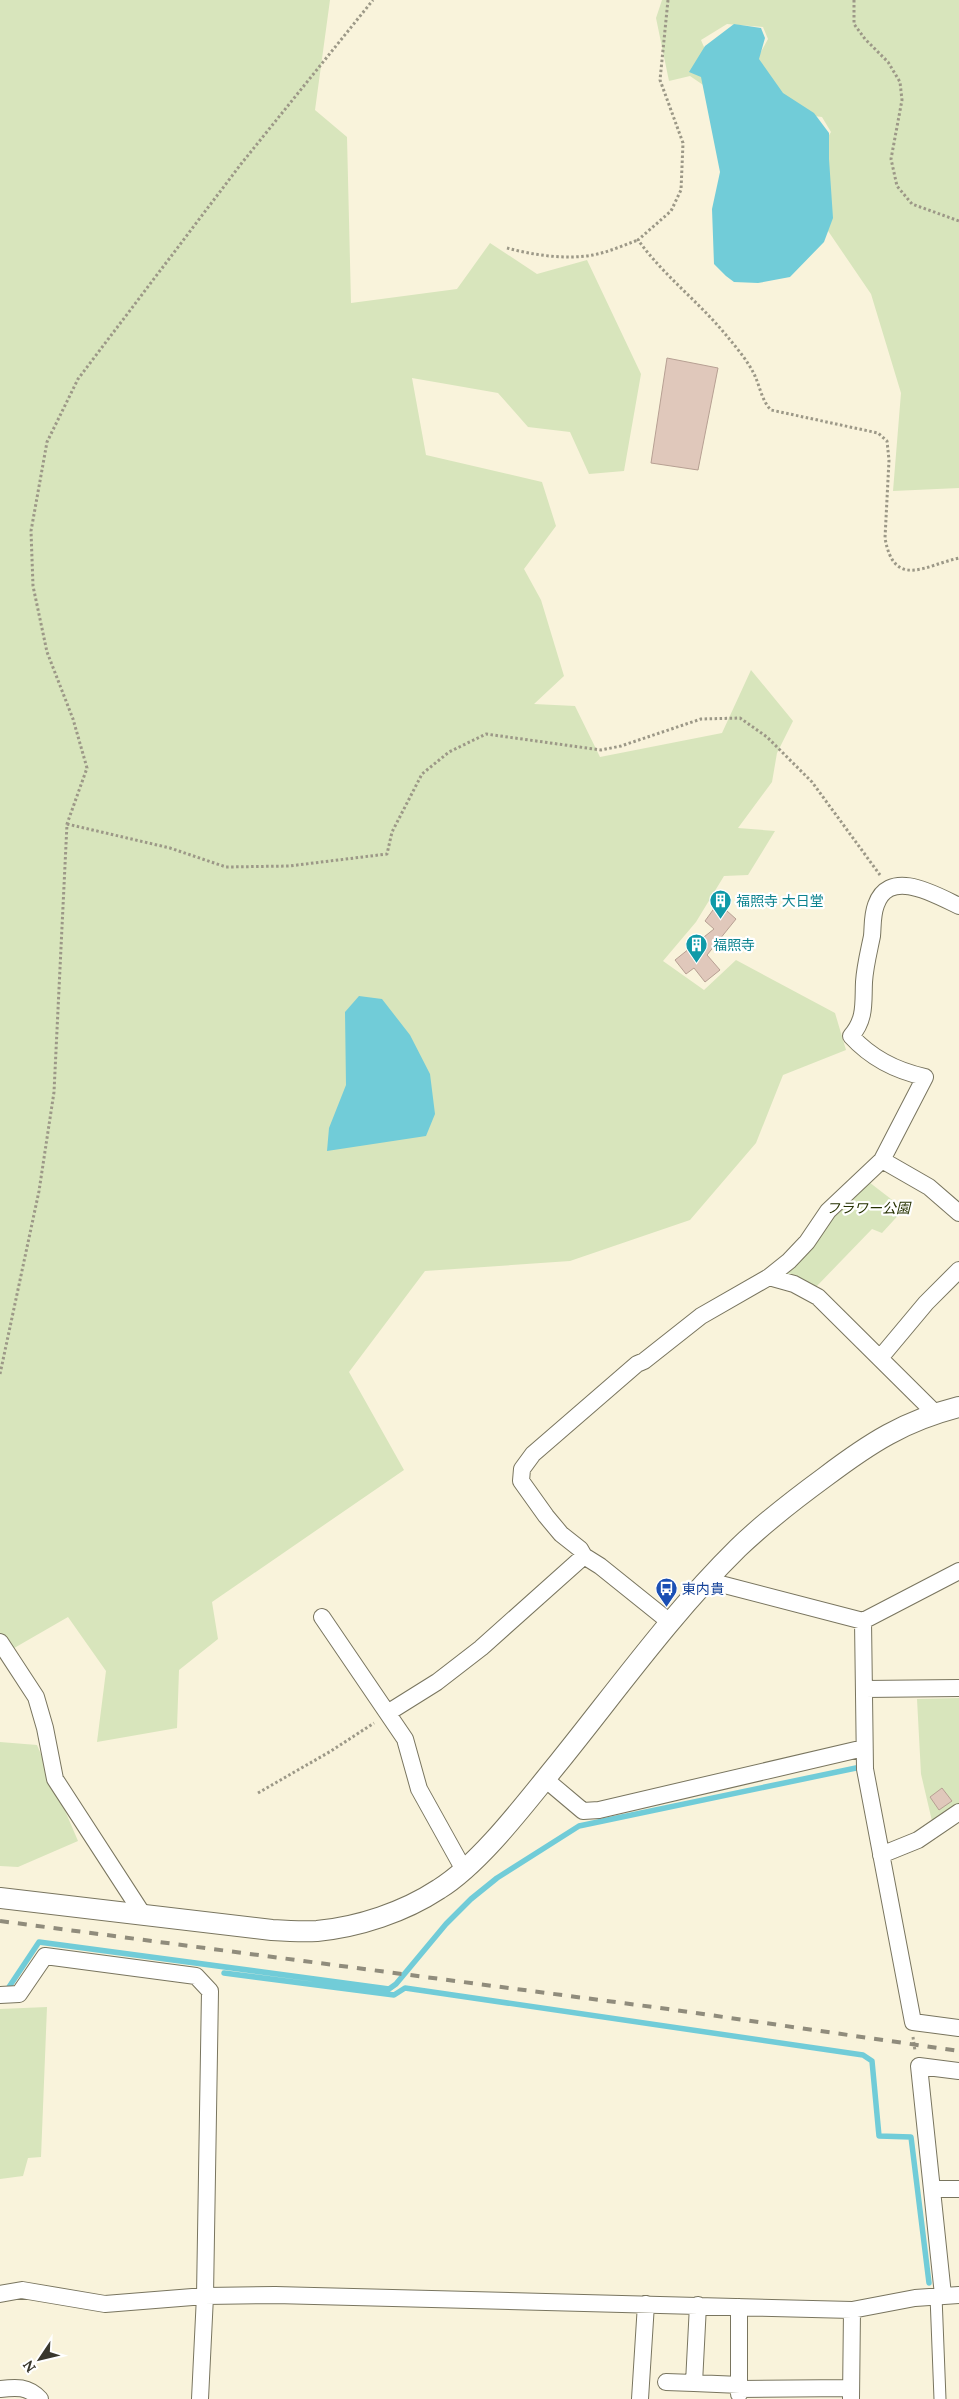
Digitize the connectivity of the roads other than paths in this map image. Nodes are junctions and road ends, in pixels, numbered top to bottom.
1 (959, 906) edge
2 (882, 1160) junction
3 (959, 1213) edge
4 (959, 1270) edge
5 (769, 1277) junction
6 (880, 1358) junction
7 (959, 1407) edge
8 (935, 1413) junction
9 (584, 1556) junction
10 (959, 1571) edge
11 (708, 1581) junction
12 (322, 1617) dead end
13 (863, 1621) junction
14 (672, 1623) junction
15 (0, 1642) edge
16 (959, 1688) edge
17 (865, 1689) junction
18 (389, 1712) junction
19 (864, 1748) junction
20 (545, 1779) junction
21 (959, 1812) edge
22 (880, 1855) junction
23 (464, 1870) junction
24 (0, 1898) edge
25 (142, 1913) junction
26 (0, 1995) edge
27 (959, 2028) edge
28 (959, 2071) edge
29 (933, 2189) junction
30 (959, 2189) edge
31 (0, 2294) edge
32 (946, 2295) edge
33 (205, 2296) junction
34 (646, 2304) junction
35 (698, 2305) junction
36 (739, 2306) junction
37 (852, 2310) junction
38 (666, 2382) dead end
39 (694, 2383) junction
40 (0, 2388) edge
41 (739, 2391) edge
42 (851, 2393) edge
43 (40, 2399) edge
44 (200, 2399) edge
45 (640, 2399) edge
46 (940, 2399) edge

1 - 2 street
2 - 3 street
2 - 5 street
4 - 6 street
5 - 6 street
5 - 9 street
6 - 8 street
7 - 8 street
8 - 11 street
9 - 14 street
9 - 18 street
10 - 13 street
11 - 13 street
11 - 14 street
12 - 18 street
13 - 17 street
14 - 20 street
15 - 25 street
16 - 17 street
17 - 19 street
18 - 23 street
19 - 20 street
19 - 22 street
20 - 23 street
21 - 22 street
22 - 27 street
23 - 25 street
24 - 25 street
26 - 33 street
28 - 29 street
29 - 30 street
29 - 32 street
31 - 33 street
32 - 37 street
32 - 46 street
33 - 34 street
33 - 44 street
34 - 35 street
34 - 45 street
35 - 36 street
35 - 39 street
36 - 37 street
36 - 41 street
37 - 42 street
38 - 39 street
39 - 41 street
40 - 43 street
41 - 42 street

